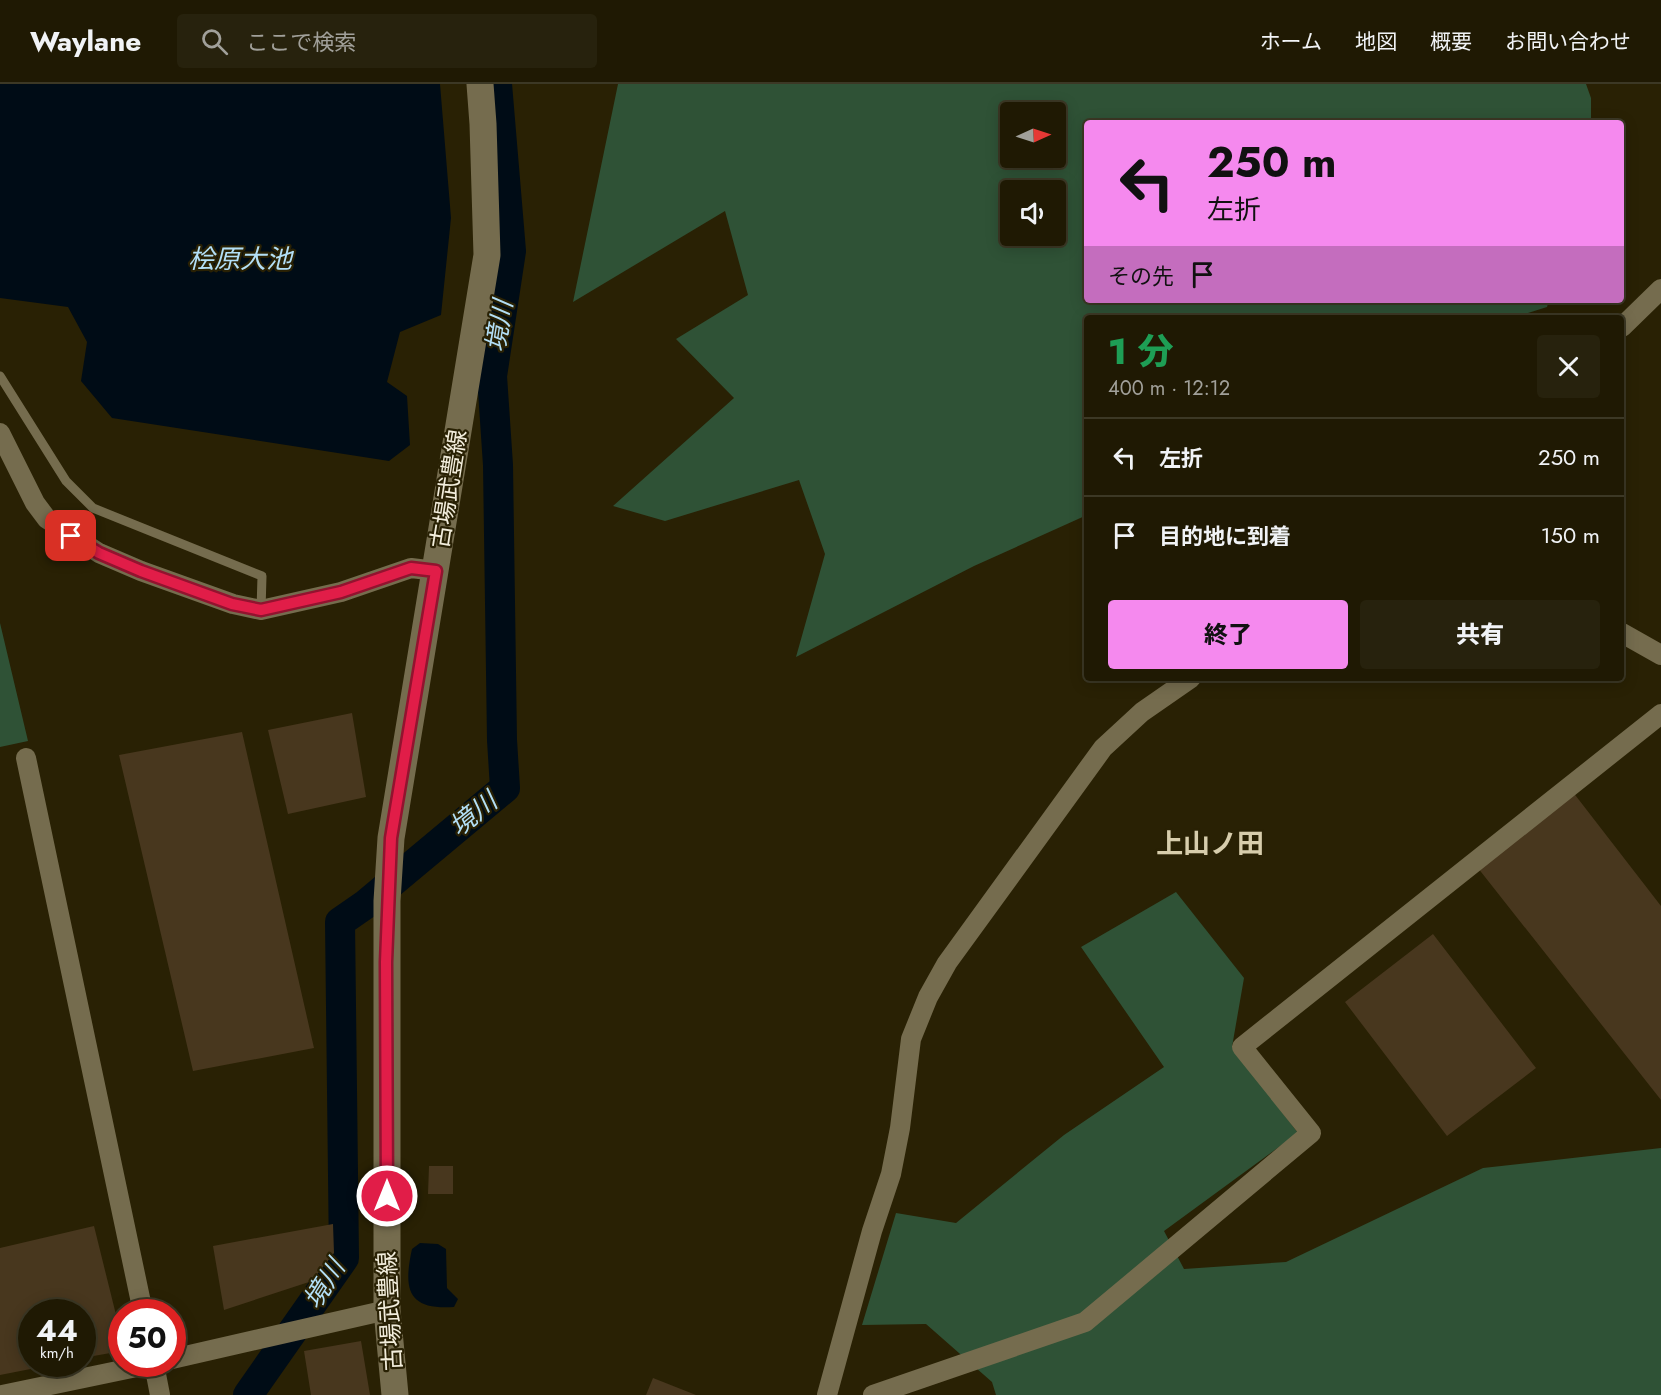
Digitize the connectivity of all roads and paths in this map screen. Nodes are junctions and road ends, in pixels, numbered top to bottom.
1 (480, 84) edge
2 (1661, 289) edge
3 (1624, 325) edge
4 (0, 376) edge
5 (0, 433) edge
6 (436, 571) junction
7 (261, 610) junction
8 (1624, 634) edge
9 (1661, 655) edge
10 (1187, 681) edge
11 (1661, 714) edge
12 (26, 758) dead end
13 (140, 1299) edge
14 (387, 1310) junction
15 (186, 1356) edge
16 (108, 1373) edge
17 (155, 1377) edge
18 (2, 1395) edge
19 (160, 1395) edge
20 (396, 1395) edge
21 (827, 1395) edge
22 (873, 1395) edge

1 - 6 main road, 古場武豊線
2 - 3 street
4 - 7 lane
5 - 7 street
6 - 7 street
6 - 14 main road, 古場武豊線
8 - 9 street
10 - 21 street
11 - 22 street
12 - 13 street
14 - 15 street
14 - 20 main road, 古場武豊線
16 - 18 street
17 - 19 street

